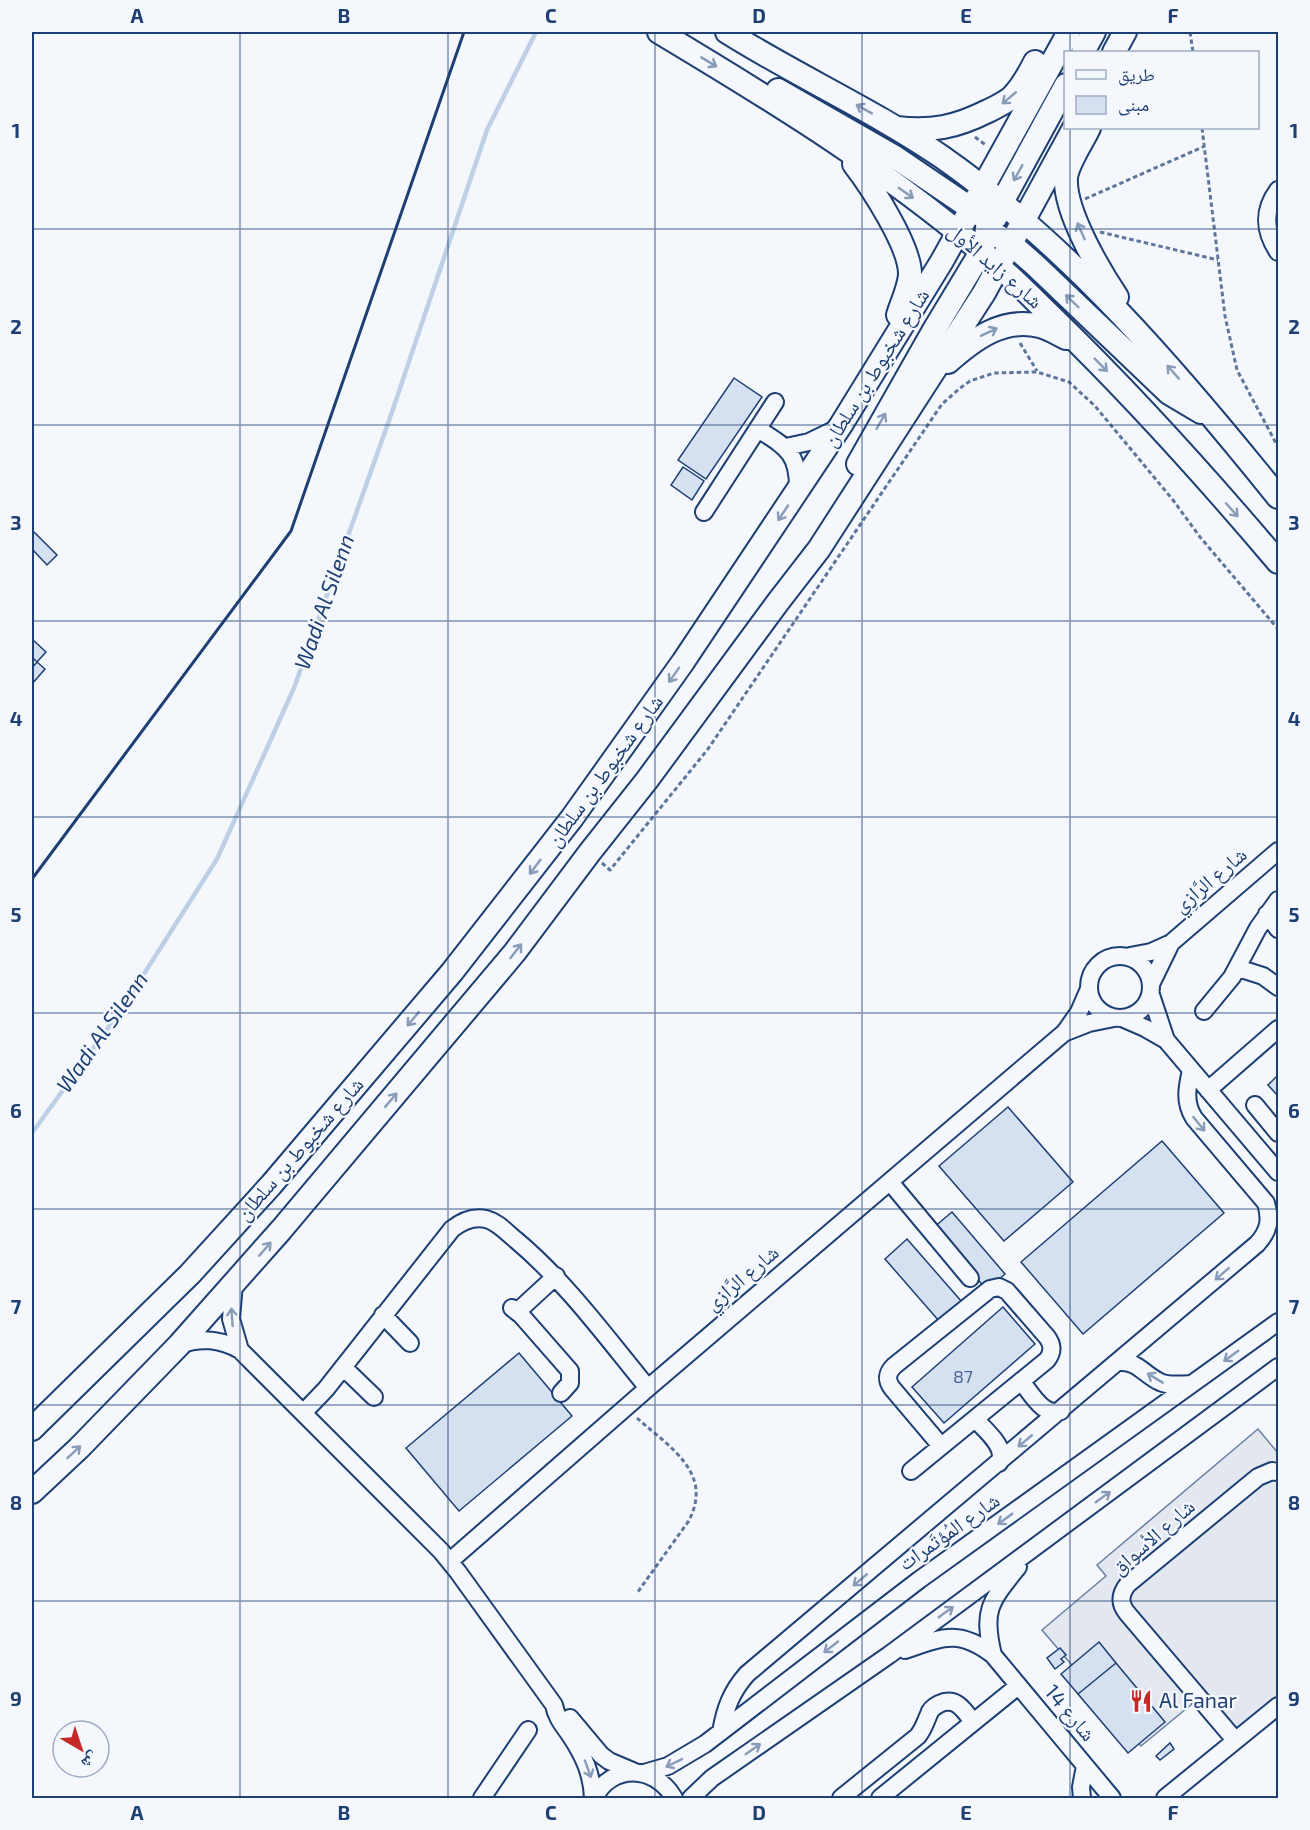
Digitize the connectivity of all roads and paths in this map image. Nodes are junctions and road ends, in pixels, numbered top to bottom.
1 (658, 32) edge
2 (727, 32) edge
3 (1052, 32) edge
4 (1069, 32) edge
5 (1094, 32) edge
6 (1125, 32) edge
7 (1190, 32) edge
8 (1084, 51) edge
9 (1115, 51) edge
10 (1193, 51) edge
11 (737, 79) junction
12 (1064, 86) edge
13 (896, 128) junction
14 (1073, 129) edge
15 (1089, 129) edge
16 (1202, 129) edge
17 (1204, 146) junction
18 (842, 148) junction
19 (982, 188) junction
20 (1278, 190) edge
21 (1072, 209) junction
22 (1022, 221) junction
23 (991, 227) junction
24 (958, 232) junction
25 (1278, 252) edge
26 (1218, 260) junction
27 (999, 266) junction
28 (1142, 336) junction
29 (1081, 345) junction
30 (881, 361) junction
31 (927, 381) junction
32 (775, 402) dead end
33 (1213, 417) junction
34 (841, 425) junction
35 (758, 429) junction
36 (786, 447) junction
37 (1278, 447) edge
38 (798, 491) junction
39 (1278, 497) edge
40 (704, 512) dead end
41 (819, 549) junction
42 (1278, 562) edge
43 (1278, 629) edge
44 (1278, 851) edge
45 (590, 852) junction
46 (1278, 900) edge
47 (1267, 914) junction
48 (1278, 929) edge
49 (1171, 943) junction
50 (1130, 956) junction
51 (1238, 968) junction
52 (1278, 987) edge
53 (1089, 989) junction
54 (1151, 989) junction
55 (1204, 1011) dead end
56 (1118, 1018) junction
57 (1278, 1029) edge
58 (1065, 1032) junction
59 (1166, 1040) junction
60 (1191, 1070) junction
61 (1208, 1090) junction
62 (1255, 1105) dead end
63 (1278, 1133) edge
64 (1278, 1172) edge
65 (890, 1182) junction
66 (556, 1276) junction
67 (970, 1278) dead end
68 (234, 1283) junction
69 (383, 1315) junction
70 (1278, 1322) edge
71 (410, 1343) dead end
72 (179, 1345) junction
73 (240, 1350) junction
74 (1120, 1362) junction
75 (343, 1367) junction
76 (1278, 1367) edge
77 (1021, 1381) junction
78 (1193, 1383) junction
79 (648, 1388) junction
80 (561, 1393) dead end
81 (374, 1398) dead end
82 (625, 1408) junction
83 (1061, 1411) junction
84 (303, 1413) junction
85 (975, 1419) junction
86 (32, 1429) edge
87 (941, 1446) junction
88 (999, 1463) junction
89 (911, 1471) dead end
90 (1278, 1472) edge
91 (32, 1492) edge
92 (1033, 1548) junction
93 (450, 1561) junction
94 (637, 1593) dead end
95 (889, 1655) junction
96 (993, 1655) junction
97 (1018, 1686) junction
98 (554, 1705) junction
99 (1277, 1709) edge
100 (973, 1722) junction
101 (528, 1730) dead end
102 (721, 1732) junction
103 (1235, 1740) junction
104 (1085, 1766) junction
105 (640, 1773) junction
106 (482, 1798) edge
107 (594, 1798) edge
108 (674, 1798) edge
109 (691, 1798) edge
110 (841, 1798) edge
111 (880, 1798) edge
112 (1082, 1798) edge
113 (1112, 1798) edge
114 (1165, 1798) edge

1 -> 11 main road, شارع زايد الأول
13 -> 2 main road, شارع زايد الأول
3 -> 13 main road
4 - 19 main road
5 - 8 main road
6 - 9 main road
7 - 10 path
11 - 18 main road, شارع زايد الأول
11 - 23 main road
12 -> 23 main road
13 - 19 main road, شارع زايد الأول
14 - 22 main road, شارع شخبوط بن سلطان
15 - 21 main road
16 - 17 path
17 - 21 path
17 - 26 path
18 -> 24 main road, شارع زايد الأول
18 - 30 main road
19 - 23 main road, شارع زايد الأول
20 - 25 street
21 - 26 path
28 -> 21 main road
22 - 23 main road, شارع شخبوط بن سلطان
22 - 28 main road
23 - 24 main road, شارع شخبوط بن سلطان
23 - 24 main road, شارع زايد الأول
23 - 27 main road, شارع زايد الأول
33 -> 23 main road
41 -> 23 main road
24 - 30 main road, شارع شخبوط بن سلطان
26 - 37 path
27 - 29 main road, شارع زايد الأول
27 - 31 main road, شارع شخبوط بن سلطان
33 -> 28 main road
31 -> 29 main road
29 -> 42 main road, شارع زايد الأول
30 - 34 main road, شارع شخبوط بن سلطان
31 - 41 main road, شارع شخبوط بن سلطان
32 - 35 street
33 - 39 main road
34 - 36 street
34 - 38 main road, شارع شخبوط بن سلطان
35 - 36 street
35 - 40 street
36 - 38 street
38 -> 86 main road, شارع شخبوط بن سلطان
41 - 45 main road, شارع شخبوط بن سلطان
43 - 45 path
44 - 49 street, شارع الرَّازِي
68 -> 45 main road, شارع شخبوط بن سلطان
46 - 47 street
47 - 48 street
47 - 51 street
49 - 50 street, شارع الرَّازِي
49 - 54 street, شارع الرَّازِي
50 - 53 street
50 - 54 street
51 - 52 street
51 - 55 street
53 - 56 street
53 - 58 street, شارع الرَّازِي
54 - 56 street
54 - 59 street
56 - 58 street, شارع الرَّازِي
56 - 59 street
57 - 61 street
58 - 65 street, شارع الرَّازِي
59 - 60 street
60 - 61 street
60 -> 74 street
61 - 64 street
62 - 63 street
65 - 67 street
65 - 79 street, شارع الرَّازِي
66 - 69 street
66 - 79 street
66 - 80 street
68 - 72 main road, شارع شخبوط بن سلطان
73 -> 68 street
69 - 71 street
69 - 75 street
70 -> 78 street, شارع المُؤتَمرات
72 - 73 street
91 -> 72 main road, شارع شخبوط بن سلطان
73 - 84 street
78 -> 74 street
74 - 83 street
75 - 81 street
75 - 84 street
92 -> 76 street
77 - 83 street
77 - 85 street
77 - 87 street
78 -> 102 street, شارع المُؤتَمرات
79 - 82 street, شارع الرَّازِي
82 - 93 street, شارع الرَّازِي
82 - 94 path
83 -> 88 street
84 - 93 street
85 - 87 street
85 - 88 street
87 - 89 street
88 -> 102 street
90 - 103 street, شارع الأسواق
95 -> 92 street
92 - 96 street, شارع 14
93 - 98 street
95 - 96 street, شارع 14
109 -> 95 street
96 - 97 street, شارع 14
97 - 100 street
97 - 104 street, شارع 14
98 - 105 street
98 -> 107 street
99 - 103 street
100 - 110 street
100 - 111 street
101 - 106 street
102 -> 105 street, شارع المُؤتَمرات
103 - 114 street
104 - 112 street
104 - 113 street, شارع 14
105 - 107 street, شارع المُؤتَمرات
105 - 108 street

